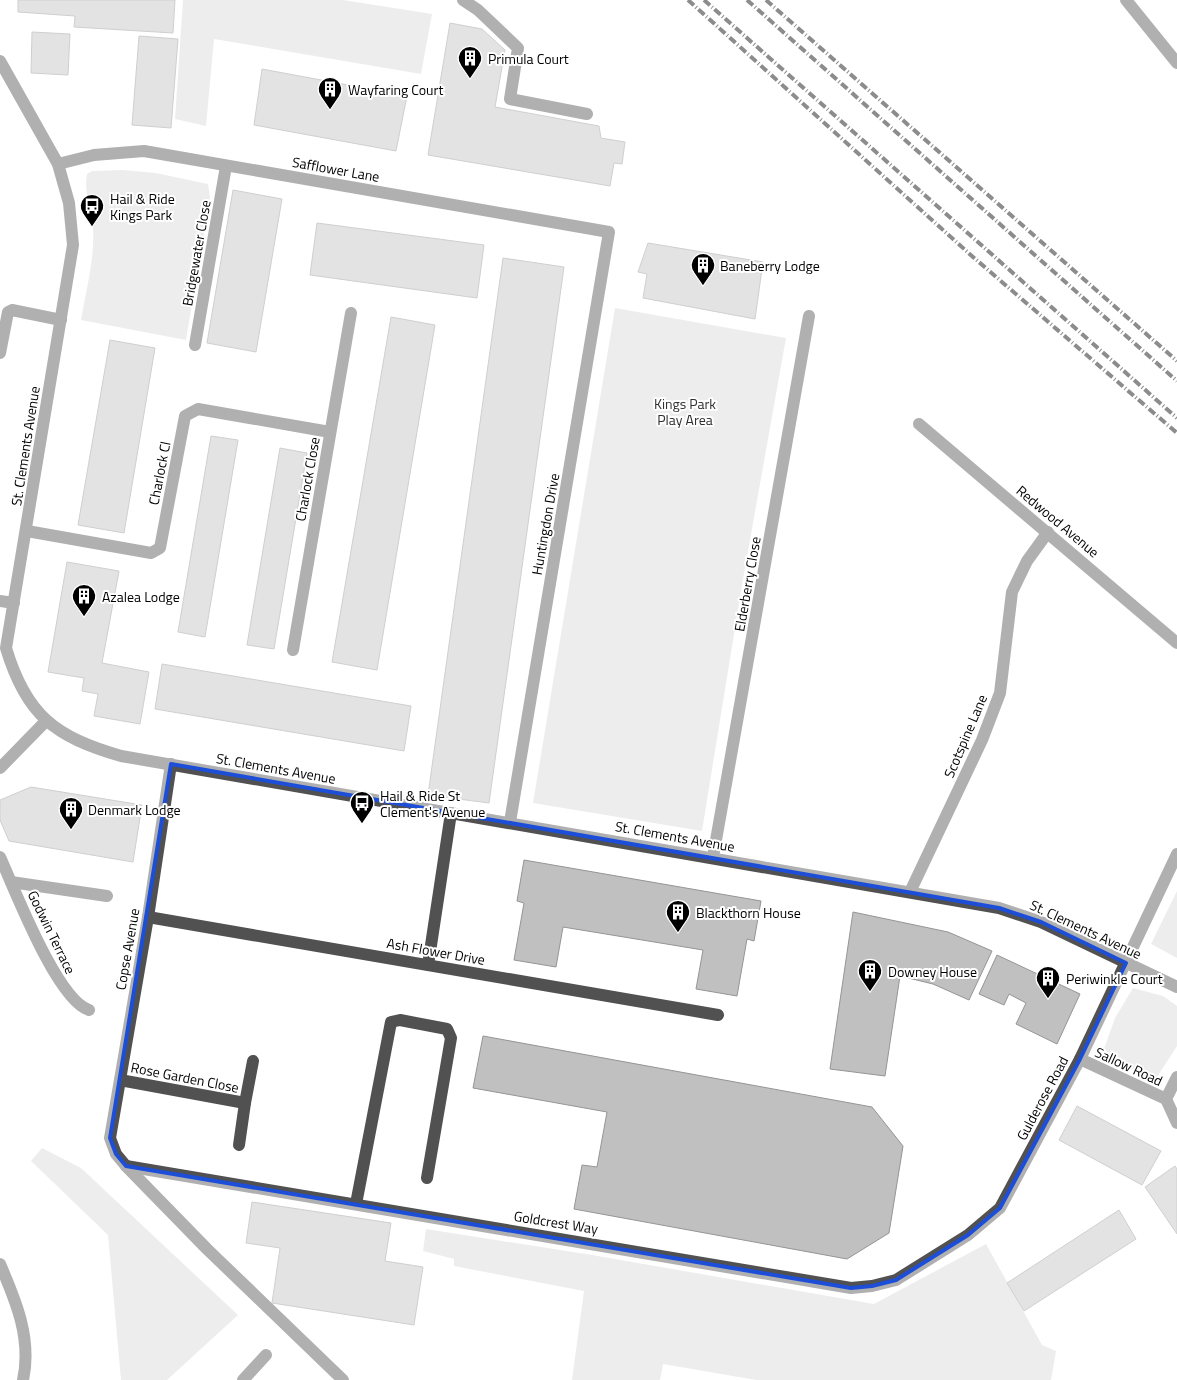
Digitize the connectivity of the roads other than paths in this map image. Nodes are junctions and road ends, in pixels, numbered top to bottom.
1 (463, 0) edge
2 (1126, 0) edge
3 (0, 61) edge
4 (1177, 63) edge
5 (587, 114) dead end
6 (58, 164) junction
7 (226, 166) junction
8 (609, 232) joint
9 (351, 313) dead end
10 (809, 316) dead end
11 (61, 320) junction
12 (195, 345) dead end
13 (0, 353) edge
14 (919, 424) dead end
15 (330, 432) junction
16 (27, 531) junction
17 (1048, 532) junction
18 (0, 601) edge
19 (14, 603) junction
20 (1177, 643) edge
21 (293, 650) dead end
22 (46, 722) junction
23 (171, 764) junction
24 (0, 768) edge
25 (451, 813) junction
26 (510, 822) junction
27 (1177, 854) edge
28 (0, 857) edge
29 (713, 857) junction
30 (11, 882) junction
31 (910, 892) junction
32 (107, 896) dead end
33 (148, 917) junction
34 (1126, 963) junction
35 (428, 965) junction
36 (1177, 987) edge
37 (89, 1010) dead end
38 (718, 1015) dead end
39 (1080, 1060) junction
40 (253, 1061) dead end
41 (1177, 1077) edge
42 (120, 1080) junction
43 (1166, 1100) junction
44 (245, 1103) junction
45 (1177, 1123) edge
46 (239, 1146) dead end
47 (126, 1166) junction
48 (427, 1178) dead end
49 (356, 1204) junction
50 (968, 1235) joint
51 (0, 1264) edge
52 (266, 1356) dead end
53 (23, 1380) edge
54 (242, 1380) edge
55 (343, 1380) edge

1 - 5 street
2 - 4 street
3 - 6 street, St. Clements Avenue
6 - 7 street, Safflower Lane
6 - 11 street, St. Clements Avenue
7 - 8 street, Safflower Lane
7 - 12 street, Bridgewater Close
8 - 26 street, Huntingdon Drive
9 - 15 street, Charlock Close
10 - 29 street, Elderberry Close
11 - 13 street
11 - 16 street, St. Clements Avenue
14 - 17 street, Redwood Avenue
15 - 16 street, Charlock Cl
15 - 21 street, Charlock Close
16 - 19 street, St. Clements Avenue
17 - 20 street, Redwood Avenue
17 - 31 street, Scotspine Lane
18 - 19 street
19 - 22 street, St. Clements Avenue
22 - 23 street, St. Clements Avenue
22 - 24 street
23 - 25 street, St. Clements Avenue
23 - 33 street, Copse Avenue
25 - 26 street, St. Clements Avenue
25 - 35 street
26 - 29 street, St. Clements Avenue
27 - 34 street, Gulderose Road
28 - 30 street, Godwin Terrace
29 - 31 street, St. Clements Avenue
30 - 32 street
30 - 37 street, Godwin Terrace
31 - 34 street, St. Clements Avenue
33 - 35 street, Ash Flower Drive
33 - 42 street, Copse Avenue
34 - 36 street, St. Clements Avenue
34 - 39 street, Gulderose Road
35 - 38 street, Ash Flower Drive
39 - 43 street, Sallow Road
39 - 50 street, Gulderose Road
40 - 44 street, Rose Garden Close
41 - 43 street, Sallow Road
42 - 44 street, Rose Garden Close
42 - 47 street, Copse Avenue
43 - 45 street, Sallow Road
44 - 46 street, Rose Garden Close
47 - 49 street, Goldcrest Way
47 - 55 street
48 - 49 street
49 - 50 street, Goldcrest Way
51 - 53 street
52 - 54 street

